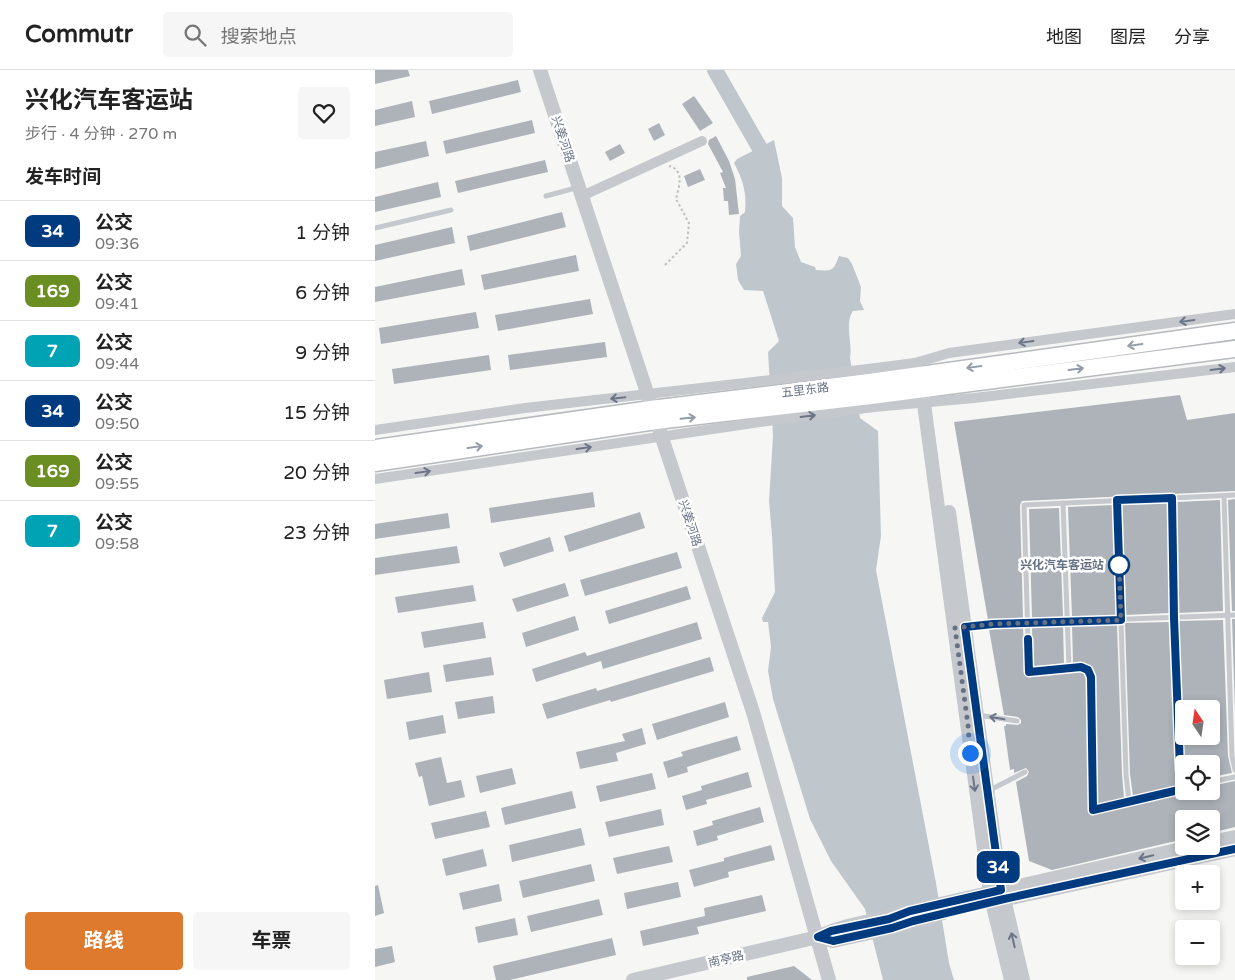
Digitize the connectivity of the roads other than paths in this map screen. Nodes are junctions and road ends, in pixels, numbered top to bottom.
1 (540, 70) edge
2 (702, 141) dead end
3 (580, 191) junction
4 (546, 196) dead end
5 (451, 210) dead end
6 (375, 228) edge
7 (1235, 314) edge
8 (1235, 331) edge
9 (1235, 349) edge
10 (1235, 367) edge
11 (870, 389) junction
12 (927, 395) junction
13 (757, 403) junction
14 (653, 415) junction
15 (375, 430) edge
16 (375, 448) edge
17 (375, 463) edge
18 (375, 479) edge
19 (1235, 495) edge
20 (1224, 496) junction
21 (1172, 498) junction
22 (1117, 500) junction
23 (1063, 503) junction
24 (1228, 615) junction
25 (1235, 615) edge
26 (1174, 618) junction
27 (1121, 620) junction
28 (1067, 622) junction
29 (1028, 623) junction
30 (960, 627) junction
31 (1069, 668) junction
32 (977, 714) junction
33 (1017, 721) dead end
34 (1179, 755) edge
35 (1235, 770) edge
36 (1025, 772) dead end
37 (1235, 777) edge
38 (1220, 780) edge
39 (987, 791) junction
40 (1175, 791) edge
41 (1129, 802) junction
42 (1235, 837) edge
43 (1220, 840) edge
44 (1235, 849) edge
45 (1175, 851) edge
46 (997, 896) junction
47 (818, 937) junction
48 (633, 980) edge
49 (829, 980) edge
50 (1011, 980) edge
51 (1023, 980) edge

1 - 3 street, 兴姜河路
2 - 3 street
3 - 4 lane
3 - 14 street, 兴姜河路
5 - 6 lane
7 -> 11 street
8 -> 11 main road, 五里东路
12 -> 9 main road, 五里东路
12 -> 10 street
11 - 12 main road, 五里东路
11 - 13 main road, 五里东路
11 - 13 street
12 - 30 street
13 - 14 main road, 五里东路
13 - 14 street
14 -> 15 street
14 - 16 main road, 五里东路
17 -> 14 main road, 五里东路
18 -> 14 street
14 - 47 street, 兴姜河路
19 - 20 lane
20 - 21 lane
20 - 24 lane
21 - 22 lane
21 - 26 lane
22 - 23 lane
22 - 27 lane
23 - 28 lane
23 - 29 lane
24 - 25 lane
24 - 26 lane
24 - 35 lane
26 - 27 lane
26 - 34 lane
27 - 28 lane
27 - 41 lane
28 - 29 lane
28 - 31 lane
29 - 30 lane
29 - 31 lane
30 - 32 street
30 -> 46 street
31 - 41 lane
33 -> 32 lane
32 - 39 street
36 - 39 lane
37 - 38 lane
39 - 46 street
40 - 41 lane
42 - 43 street
44 - 46 street
45 -> 46 street
46 - 47 street, 南亭路
46 - 50 street
51 -> 46 street
47 - 48 street, 南亭路
47 - 49 street, 兴姜河路

